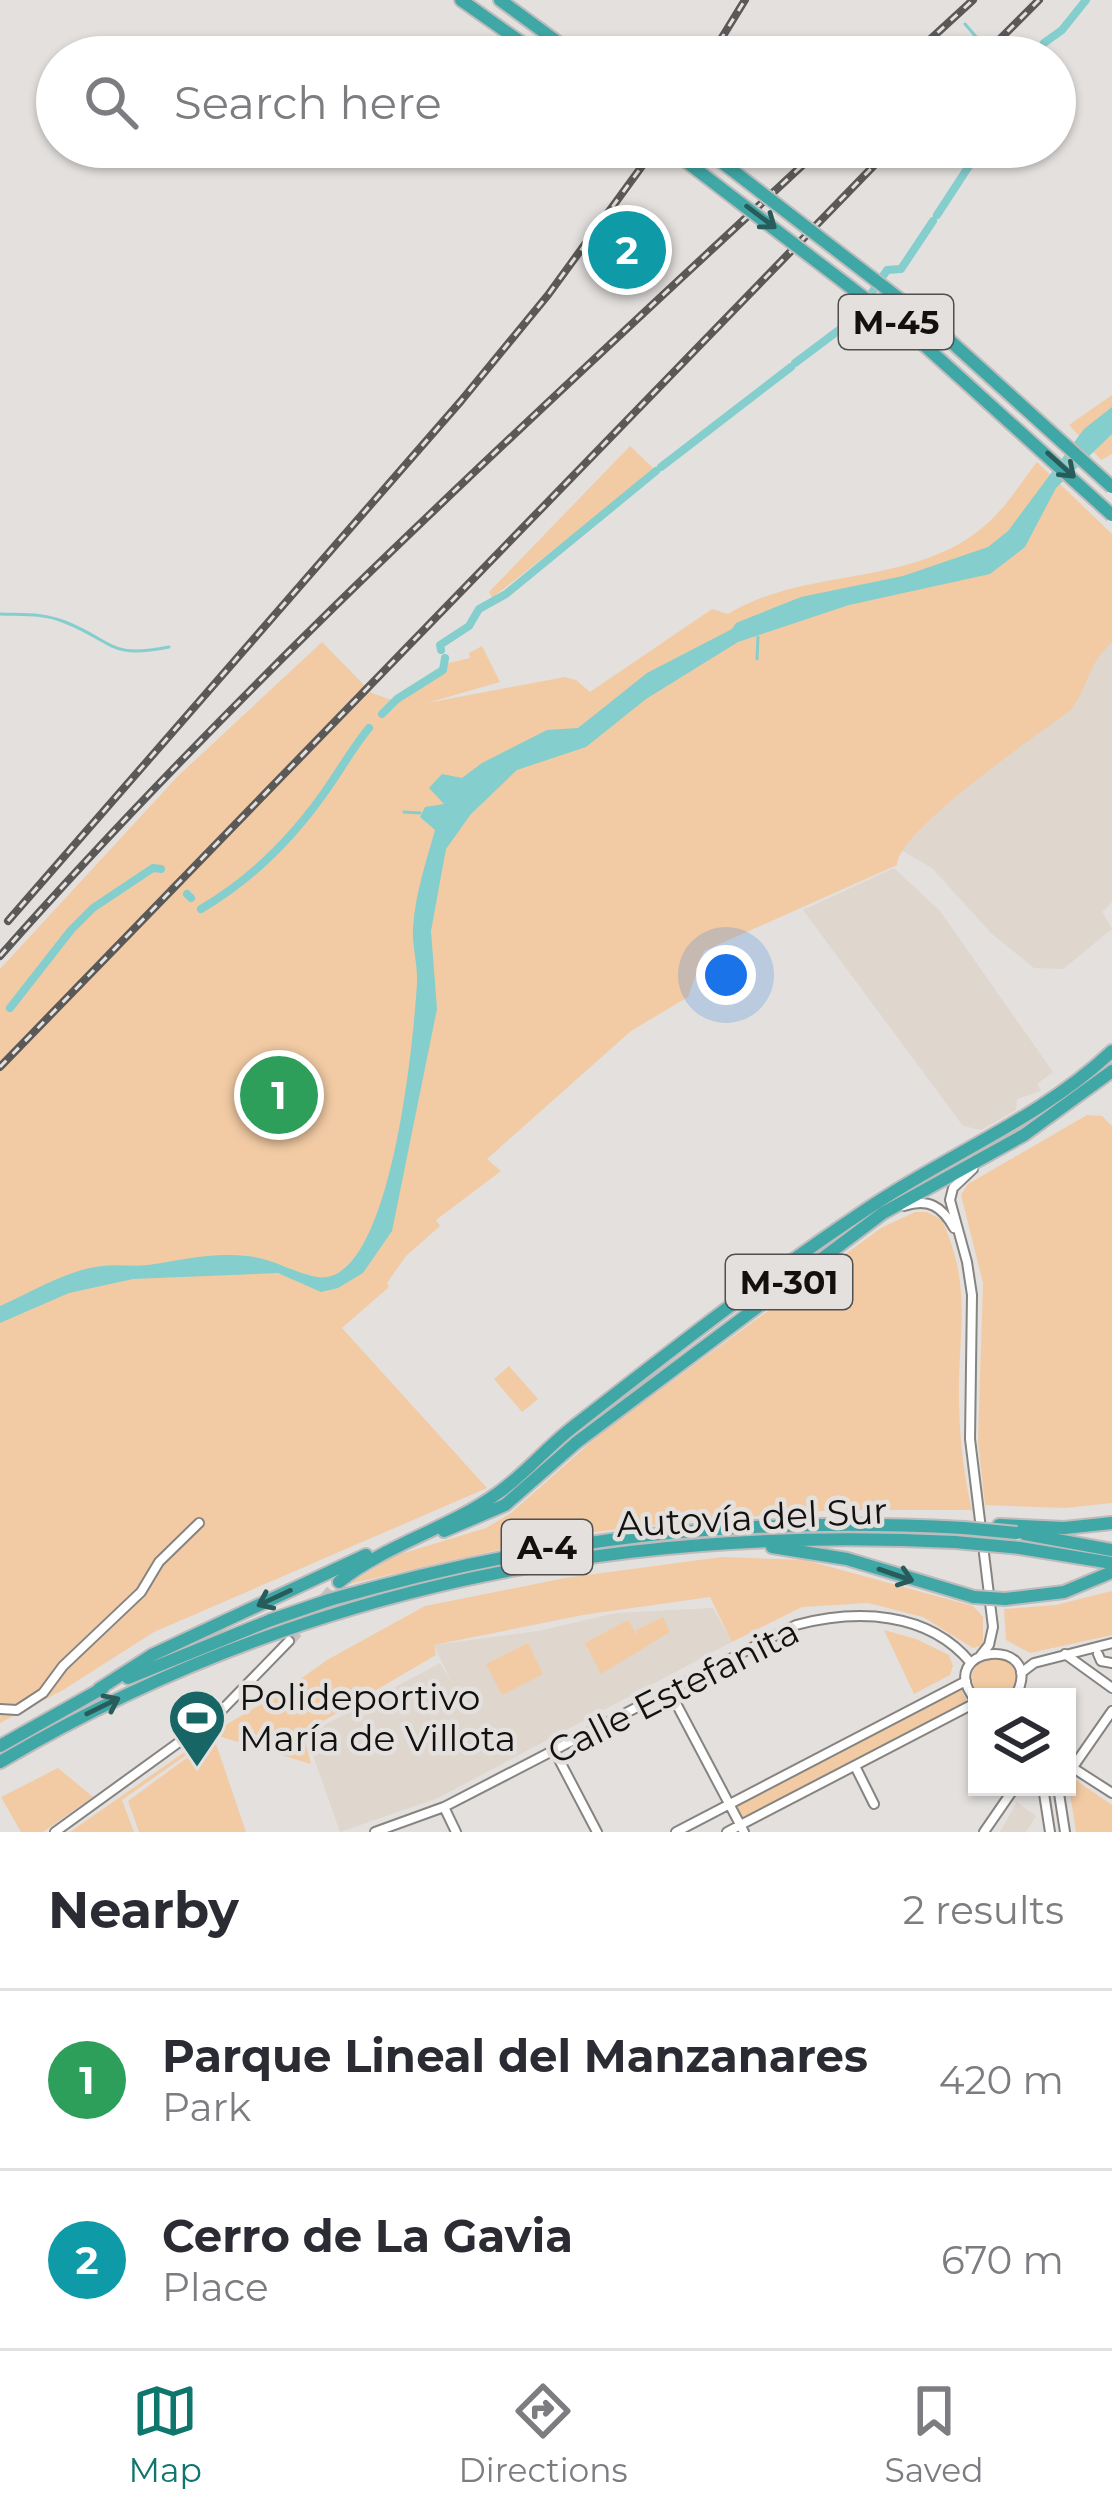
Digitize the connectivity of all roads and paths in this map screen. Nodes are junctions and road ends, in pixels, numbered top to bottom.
1 (461, 0) edge
2 (500, 0) edge
3 (512, 36) edge
4 (549, 36) edge
5 (694, 168) edge
6 (728, 168) edge
7 (1112, 487) edge
8 (1112, 514) edge
9 (1112, 1051) edge
10 (1112, 1070) edge
11 (1024, 1135) junction
12 (961, 1240) junction
13 (826, 1254) junction
14 (494, 1496) junction
15 (1112, 1522) edge
16 (199, 1523) dead end
17 (1019, 1536) junction
18 (408, 1541) junction
19 (663, 1546) junction
20 (1112, 1550) edge
21 (1112, 1568) edge
22 (339, 1582) tunnel mouth
23 (993, 1628) junction
24 (289, 1642) tunnel mouth
25 (1112, 1643) edge
26 (1064, 1653) junction
27 (1098, 1654) dead end
28 (981, 1655) junction
29 (1011, 1658) junction
30 (971, 1663) junction
31 (1112, 1663) edge
32 (1021, 1673) junction
33 (966, 1681) junction
34 (970, 1688) edge
35 (1020, 1688) edge
36 (1112, 1688) edge
37 (99, 1689) junction
38 (669, 1690) junction
39 (968, 1707) edge
40 (0, 1708) edge
41 (1112, 1711) edge
42 (0, 1746) edge
43 (554, 1750) junction
44 (1076, 1757) edge
45 (0, 1762) edge
46 (855, 1766) junction
47 (1076, 1769) edge
48 (1112, 1793) edge
49 (1009, 1796) edge
50 (1044, 1796) edge
51 (1059, 1796) edge
52 (730, 1804) junction
53 (874, 1804) dead end
54 (445, 1807) junction
55 (743, 1829) edge
56 (55, 1832) edge
57 (375, 1832) edge
58 (456, 1832) edge
59 (597, 1832) edge
60 (676, 1832) edge
61 (727, 1832) edge
62 (984, 1832) edge
63 (1050, 1832) edge
64 (1065, 1832) edge

1 - 3 highway
2 - 4 highway
5 -> 8 highway, M-45, bridge
6 - 7 highway, M-45, bridge
9 - 14 highway, M-301
10 - 11 highway, M-301
11 - 12 street
11 - 13 highway, M-301
12 - 13 street
12 - 23 street
13 - 18 highway, M-301
14 - 18 highway, M-301
14 -> 37 highway
15 - 17 highway
16 - 40 street
17 - 19 highway, Autovía del Sur / A-4, bridge
17 - 20 highway, Autovía del Sur / A-4
17 - 21 highway, Autovía del Sur / A-4
17 - 37 highway, Autovía del Sur / A-4, bridge
18 - 22 highway, M-301
19 -> 21 highway, bridge
45 -> 19 highway, Autovía del Sur / A-4
23 - 28 street
23 - 29 street
24 - 56 street
25 - 26 street
26 - 32 street
26 - 36 street
27 - 31 street
28 - 29 street
28 - 30 street
29 - 32 street
30 - 33 street
30 - 38 street, Calle Estefanita
32 - 35 street
33 - 34 street
33 - 52 street
37 - 42 highway, Autovía del Sur / A-4
38 - 43 street, Calle Estefanita
38 - 52 street
39 - 46 street
41 - 44 street
43 - 54 street, Calle Estefanita
43 - 59 street
46 - 53 street
46 - 55 street
47 - 48 street
49 - 62 street
50 - 63 street
51 - 64 street
52 - 55 street
52 - 60 street
54 - 57 street, Calle Estefanita
54 - 58 street
55 - 61 street

